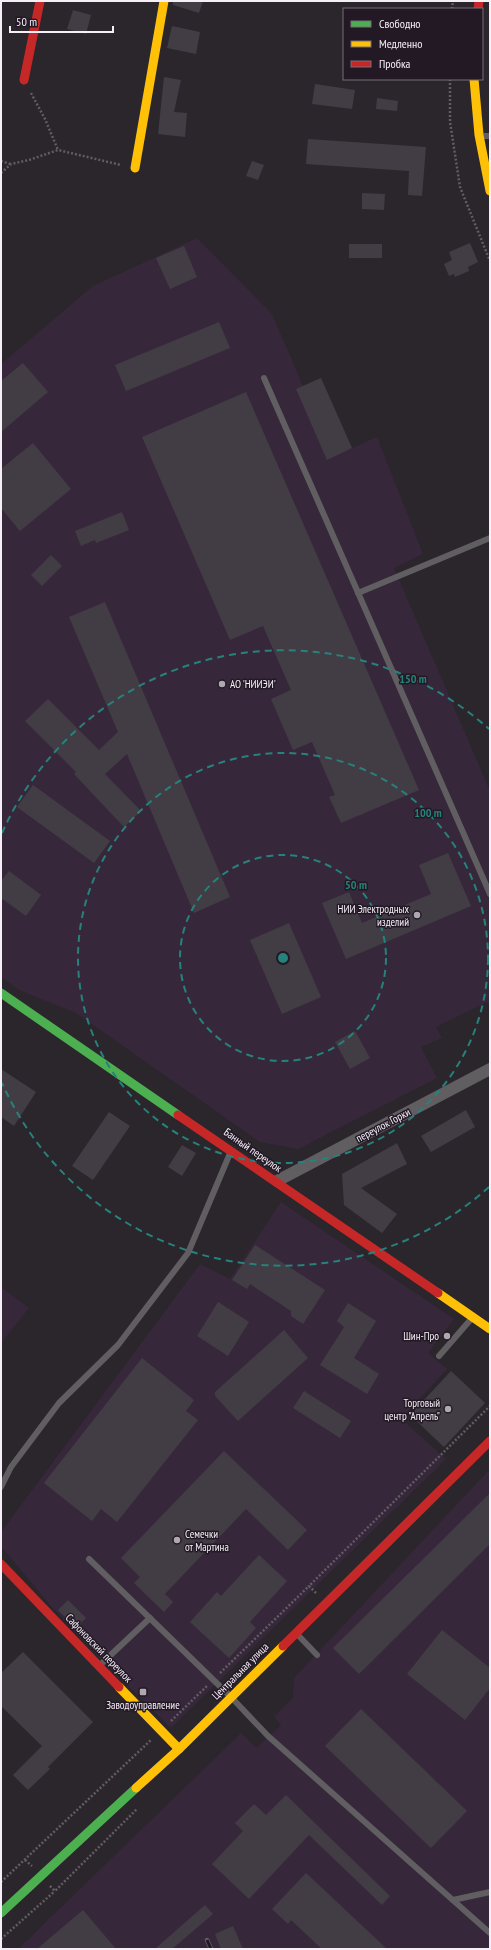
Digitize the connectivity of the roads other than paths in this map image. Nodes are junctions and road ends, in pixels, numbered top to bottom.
1 (40, 1) edge
2 (164, 1) edge
3 (24, 80) road end
4 (474, 80) edge
5 (479, 136) junction
6 (490, 136) edge
7 (135, 168) road end
8 (490, 191) edge
9 (264, 378) dead end
10 (490, 538) edge
11 (358, 593) junction
12 (490, 894) edge
13 (1, 992) edge
14 (490, 1069) edge
15 (232, 1150) junction
16 (277, 1181) junction
17 (473, 1317) junction
18 (490, 1329) edge
19 (439, 1356) dead end
20 (490, 1441) edge
21 (1, 1487) edge
22 (89, 1559) dead end
23 (1, 1564) edge
24 (150, 1618) junction
25 (296, 1633) junction
26 (317, 1655) dead end
27 (99, 1666) junction
28 (231, 1697) junction
29 (179, 1749) junction
30 (490, 1892) edge
31 (453, 1900) junction
32 (1, 1913) edge
33 (490, 1933) edge

1 - 3 street
2 - 7 street
4 - 5 street
5 - 6 lane
5 - 8 street
9 - 11 lane
10 - 11 lane
11 - 12 lane
13 - 15 street, Банный переулок
14 - 16 street, переулок Горки
15 - 16 street, Банный переулок
15 - 21 lane
16 - 17 street, Банный переулок
17 - 18 street, Банный переулок
17 - 19 lane
20 - 25 street, Центральная улица
22 - 24 lane
23 - 27 street, Сафоновский переулок
24 - 27 lane
24 - 28 lane
25 - 26 lane
25 - 28 street, Центральная улица
27 - 29 street, Сафоновский переулок
28 - 29 street, Центральная улица
28 - 31 lane
29 - 32 street, Центральная улица
30 - 31 lane
31 - 33 lane

